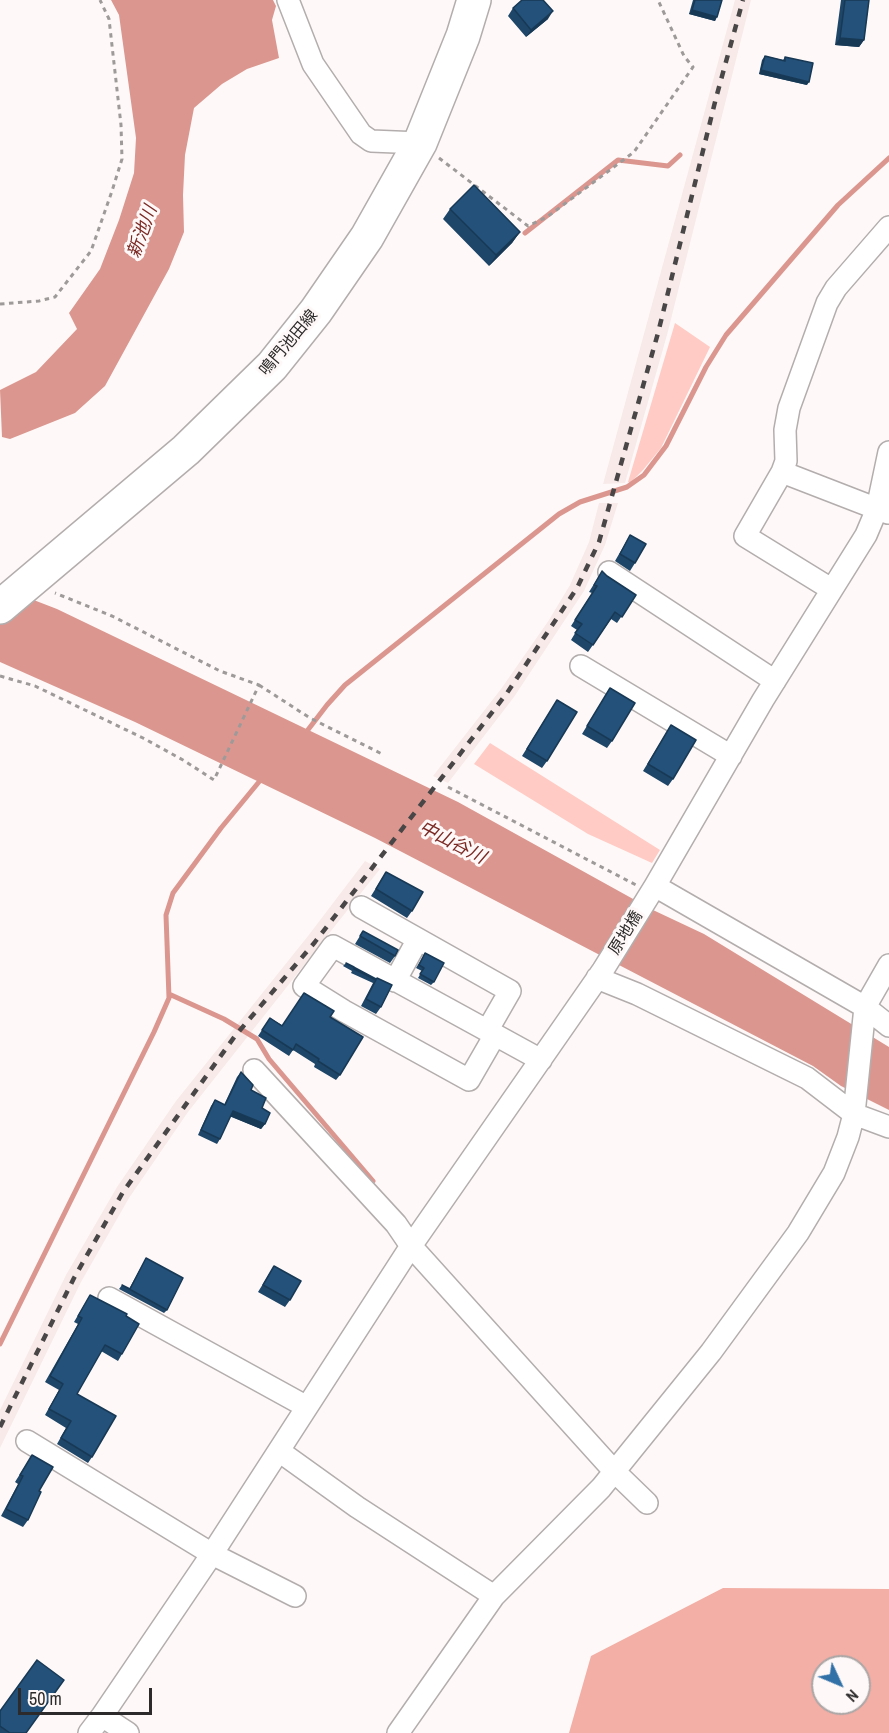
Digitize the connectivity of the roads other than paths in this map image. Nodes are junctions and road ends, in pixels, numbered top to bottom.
1 (288, 0) edge
2 (474, 0) edge
3 (420, 143) junction
4 (889, 227) edge
5 (889, 452) edge
6 (782, 472) junction
7 (883, 511) edge
8 (609, 572) dead end
9 (831, 589) junction
10 (17, 592) edge
11 (581, 666) dead end
12 (775, 681) junction
13 (731, 756) junction
14 (651, 892) junction
15 (361, 907) dead end
16 (418, 939) junction
17 (889, 965) edge
18 (600, 974) junction
19 (395, 981) junction
20 (863, 1014) junction
21 (889, 1026) edge
22 (491, 1033) junction
23 (541, 1060) junction
24 (254, 1070) dead end
25 (854, 1108) junction
26 (889, 1127) edge
27 (411, 1246) junction
28 (109, 1298) dead end
29 (307, 1407) junction
30 (27, 1441) dead end
31 (279, 1451) junction
32 (614, 1472) junction
33 (647, 1503) dead end
34 (212, 1554) junction
35 (295, 1596) dead end
36 (494, 1596) junction
37 (102, 1716) junction
38 (89, 1733) edge
39 (128, 1733) edge
40 (398, 1733) edge

1 - 3 street
2 - 3 main road, 鳴門池田線
3 - 10 main road, 鳴門池田線
4 - 6 street
5 - 7 street, 原地橋
6 - 7 street
6 - 9 street
7 - 9 street, 原地橋
8 - 12 street
9 - 12 street, 原地橋
11 - 13 street
12 - 13 street, 原地橋
13 - 14 street, 原地橋
14 - 18 street, 原地橋
14 - 20 street
15 - 16 street
16 - 19 street
16 - 22 street
17 - 20 street
18 - 23 street, 原地橋
18 - 25 street
19 - 22 street
19 - 22 street
20 - 21 street
20 - 25 street
22 - 23 street
23 - 27 street, 原地橋
24 - 27 street
25 - 26 street
25 - 32 street
27 - 29 street, 原地橋
27 - 32 street
28 - 29 street
29 - 31 street, 原地橋
30 - 34 street
31 - 34 street, 原地橋
31 - 36 street
32 - 33 street
32 - 36 street
34 - 35 street
34 - 37 street, 原地橋
36 - 40 street
37 - 38 street, 原地橋
37 - 39 street

